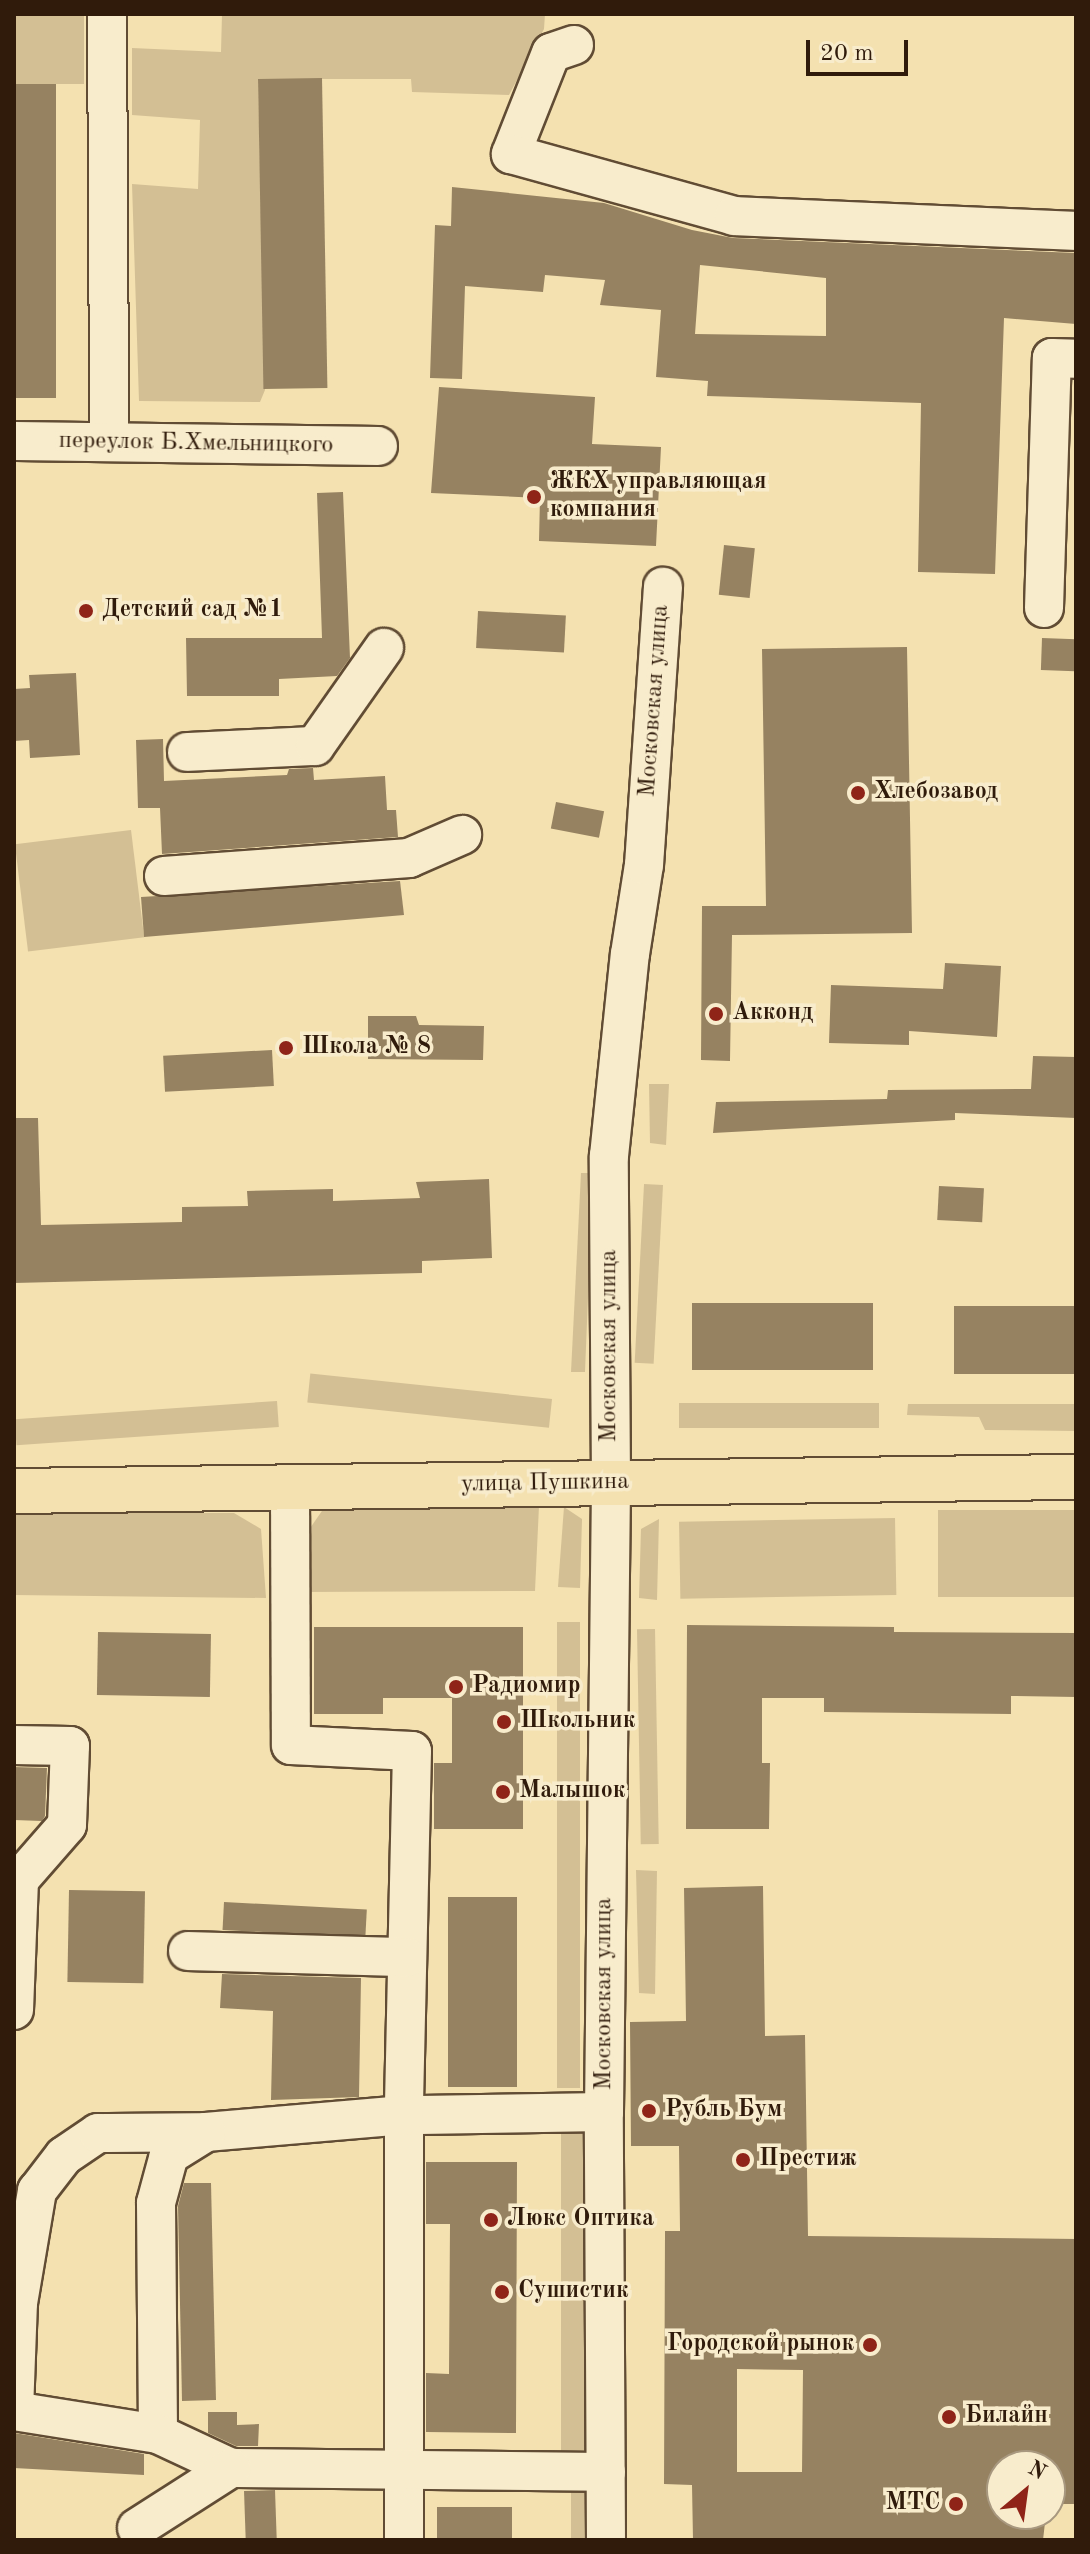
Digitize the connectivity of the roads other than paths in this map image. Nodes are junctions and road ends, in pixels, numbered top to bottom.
1 (107, 14) edge
2 (574, 45) dead end
3 (1076, 231) edge
4 (1076, 359) edge
5 (14, 441) edge
6 (109, 442) junction
7 (378, 446) dead end
8 (663, 587) dead end
9 (1044, 608) dead end
10 (384, 648) dead end
11 (187, 752) dead end
12 (462, 835) dead end
13 (164, 876) dead end
14 (1076, 1477) edge
15 (611, 1483) junction
16 (290, 1487) junction
17 (14, 1491) edge
18 (14, 1745) edge
19 (188, 1951) dead end
20 (407, 1957) junction
21 (14, 2010) edge
22 (604, 2112) junction
23 (404, 2115) junction
24 (206, 2132) junction
25 (158, 2434) junction
26 (231, 2468) junction
27 (404, 2471) junction
28 (606, 2472) junction
29 (137, 2528) dead end
30 (404, 2540) edge
31 (606, 2540) edge

1 - 6 street
2 - 3 street
4 - 9 street
5 - 6 street, переулок Б.Хмельницкого
6 - 7 street, переулок Б.Хмельницкого
8 - 15 street, Московская улица
10 - 11 street
12 - 13 street
14 - 15 main road, улица Пушкина
15 - 16 main road, улица Пушкина
15 - 22 street, Московская улица
16 - 17 main road, улица Пушкина
16 - 20 street
18 - 21 street
19 - 20 street
20 - 23 street
22 - 23 street
22 - 28 street, Московская улица
23 - 24 street
23 - 27 street
24 - 25 street
24 - 25 street
25 - 26 street
26 - 27 street
26 - 29 street
27 - 28 street
27 - 30 street
28 - 31 street, Московская улица

